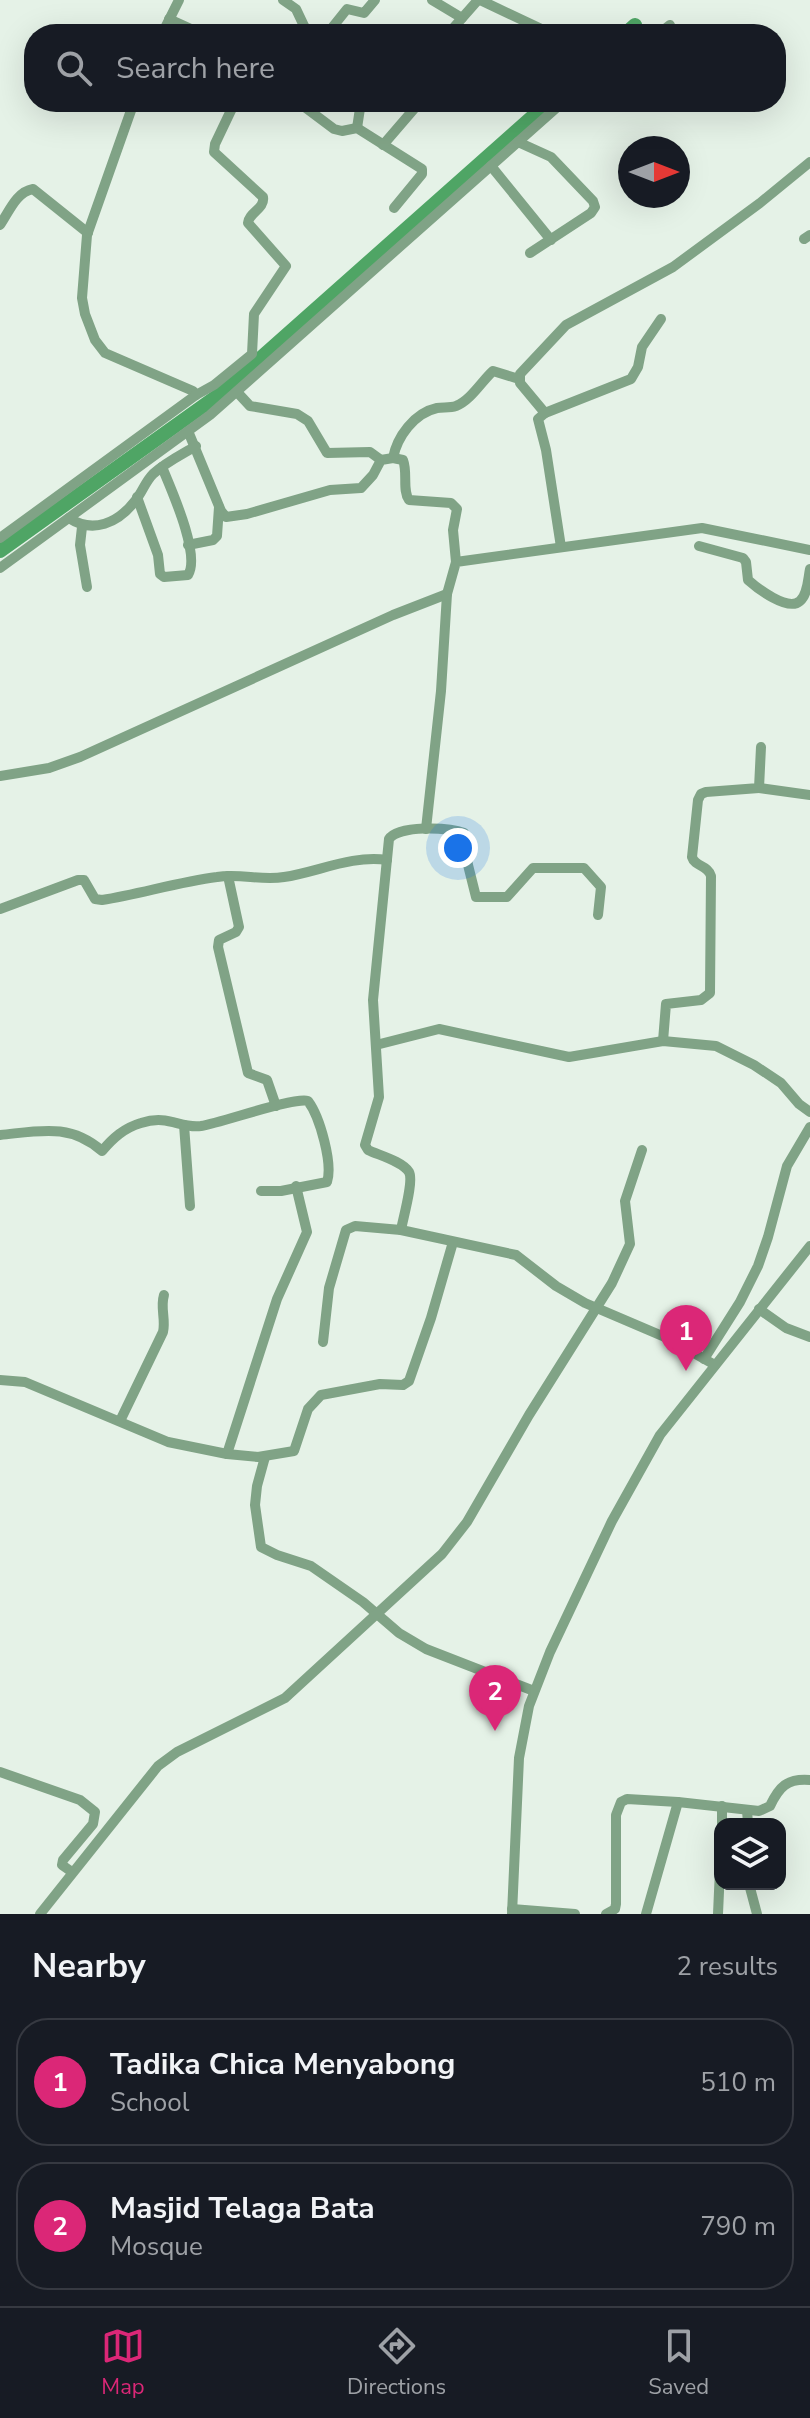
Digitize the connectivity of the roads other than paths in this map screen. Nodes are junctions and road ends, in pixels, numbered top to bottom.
1 (179, 0) edge
2 (283, 0) edge
3 (375, 0) edge
4 (432, 0) edge
5 (479, 0) edge
6 (462, 18) junction
7 (169, 19) junction
8 (167, 24) edge
9 (180, 24) edge
10 (303, 24) edge
11 (335, 24) edge
12 (457, 24) edge
13 (531, 24) edge
14 (130, 112) edge
15 (230, 112) edge
16 (311, 112) edge
17 (359, 112) edge
18 (411, 112) edge
19 (552, 112) edge
20 (357, 128) junction
21 (518, 142) junction
22 (383, 145) junction
23 (810, 162) edge
24 (491, 166) junction
25 (394, 208) dead end
26 (0, 225) edge
27 (88, 233) junction
28 (551, 240) junction
29 (530, 253) dead end
30 (661, 319) dead end
31 (519, 379) junction
32 (237, 392) junction
33 (196, 395) junction
34 (545, 413) junction
35 (188, 431) junction
36 (196, 446) junction
37 (387, 459) junction
38 (162, 467) junction
39 (137, 497) junction
40 (219, 507) junction
41 (69, 518) junction
42 (82, 527) junction
43 (0, 538) edge
44 (188, 545) junction
45 (699, 546) dead end
46 (561, 547) junction
47 (810, 550) edge
48 (456, 562) junction
49 (0, 568) edge
50 (810, 569) edge
51 (87, 587) dead end
52 (447, 594) junction
53 (761, 747) dead end
54 (0, 776) edge
55 (759, 788) junction
56 (810, 795) edge
57 (426, 829) junction
58 (387, 860) junction
59 (228, 876) junction
60 (0, 909) edge
61 (598, 915) dead end
62 (663, 1041) junction
63 (376, 1045) junction
64 (276, 1106) junction
65 (810, 1112) edge
66 (184, 1125) junction
67 (810, 1127) edge
68 (0, 1135) edge
69 (642, 1150) dead end
70 (296, 1186) junction
71 (261, 1191) dead end
72 (190, 1206) dead end
73 (401, 1230) junction
74 (453, 1242) junction
75 (810, 1246) edge
76 (164, 1295) dead end
77 (597, 1308) junction
78 (759, 1309) junction
79 (810, 1337) edge
80 (323, 1342) dead end
81 (704, 1359) junction
82 (715, 1365) junction
83 (0, 1381) edge
84 (120, 1421) junction
85 (227, 1454) junction
86 (265, 1457) junction
87 (376, 1613) junction
88 (534, 1691) junction
89 (0, 1772) edge
90 (810, 1780) edge
91 (678, 1802) junction
92 (722, 1806) junction
93 (747, 1810) junction
94 (722, 1818) edge
95 (748, 1818) edge
96 (72, 1872) junction
97 (719, 1890) edge
98 (751, 1890) edge
99 (512, 1911) edge
100 (40, 1914) edge
101 (575, 1914) edge
102 (606, 1914) edge
103 (646, 1914) edge
104 (718, 1914) edge
105 (757, 1914) edge

1 - 7 street
2 - 10 street
3 - 11 street
4 - 6 street
5 - 6 street
5 - 13 street
6 - 12 street
7 - 8 street
7 - 9 street
14 - 27 street
15 - 33 street
16 - 20 street
17 - 20 street
18 - 22 street
19 - 21 street
20 - 22 street
21 - 24 street
21 - 28 street
22 - 25 street
23 - 31 street
24 - 28 street
24 - 32 street
26 - 27 street
27 - 33 street
28 - 29 street
30 - 34 street
31 - 34 street
31 - 37 street
32 - 35 street
32 - 37 street
33 - 43 street
34 - 46 street
35 - 36 street
35 - 41 street
36 - 38 street
36 - 40 street
37 - 40 street
37 - 48 street
38 - 39 street
38 - 44 street
39 - 42 street
39 - 44 street
40 - 44 street
41 - 42 street
41 - 49 street
42 - 51 street
45 - 50 street
46 - 47 street
46 - 48 street
48 - 52 street
52 - 54 street
52 - 57 street
53 - 55 street
55 - 56 street
55 - 62 street
57 - 58 street
57 - 61 street
58 - 59 street
58 - 63 street
59 - 60 street
59 - 64 street
62 - 63 street
62 - 65 street
63 - 73 street
64 - 66 street
64 - 70 street
66 - 68 street
66 - 72 street
67 - 81 street
69 - 77 street
70 - 71 street
70 - 85 street
73 - 74 street
73 - 80 street
74 - 77 street
74 - 86 street
75 - 78 street
76 - 84 street
77 - 81 street
77 - 87 street
78 - 79 street
78 - 82 street
81 - 82 street
82 - 88 street
83 - 84 street
84 - 85 street
85 - 86 street
86 - 87 street
87 - 88 street
87 - 96 street
88 - 99 street
89 - 96 street
90 - 93 street
91 - 92 street
91 - 102 street
91 - 103 street
92 - 93 street
92 - 94 street
93 - 95 street
96 - 100 street
97 - 104 street
98 - 105 street
99 - 101 street

